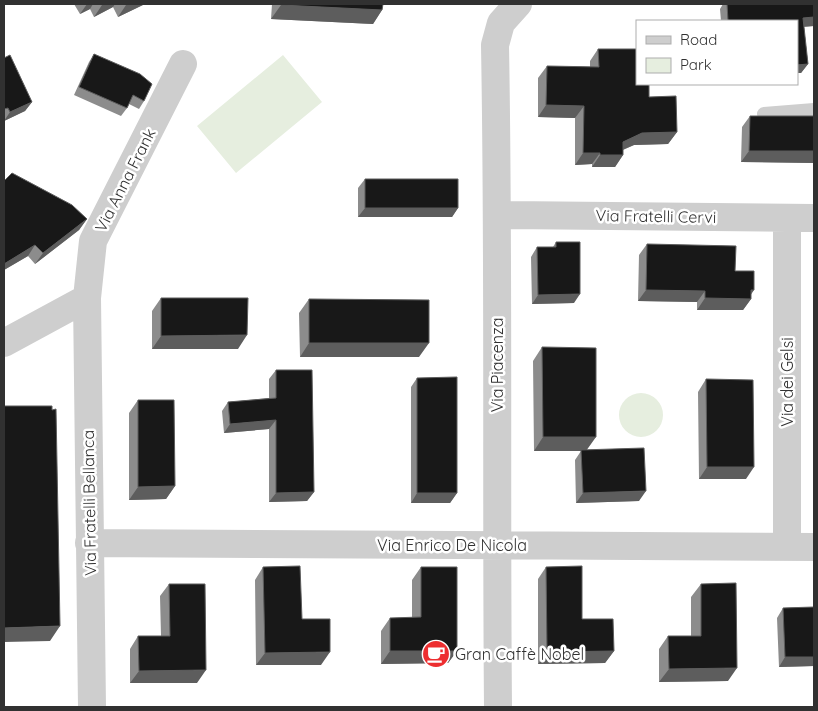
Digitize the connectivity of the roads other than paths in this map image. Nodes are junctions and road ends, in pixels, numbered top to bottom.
1 (514, 9) edge
2 (183, 64) dead end
3 (814, 110) edge
4 (764, 114) edge
5 (498, 215) junction
6 (787, 218) junction
7 (814, 218) edge
8 (87, 298) junction
9 (4, 343) edge
10 (89, 543) junction
11 (496, 545) junction
12 (787, 547) junction
13 (814, 547) edge
14 (92, 707) edge
15 (498, 707) edge

1 - 5 street, Via Piacenza
2 - 8 street, Via Anna Frank
3 - 4 lane
5 - 6 street, Via Fratelli Cervi
5 - 11 street, Via Piacenza
6 - 7 street, Via Fratelli Cervi
6 - 12 street, Via dei Gelsi
8 - 9 street
8 - 10 street, Via Fratelli Bellanca
10 - 11 street, Via Enrico De Nicola
10 - 14 street, Via Fratelli Bellanca
11 - 12 street, Via Enrico De Nicola
11 - 15 street, Via Piacenza
12 - 13 street, Via Enrico De Nicola

